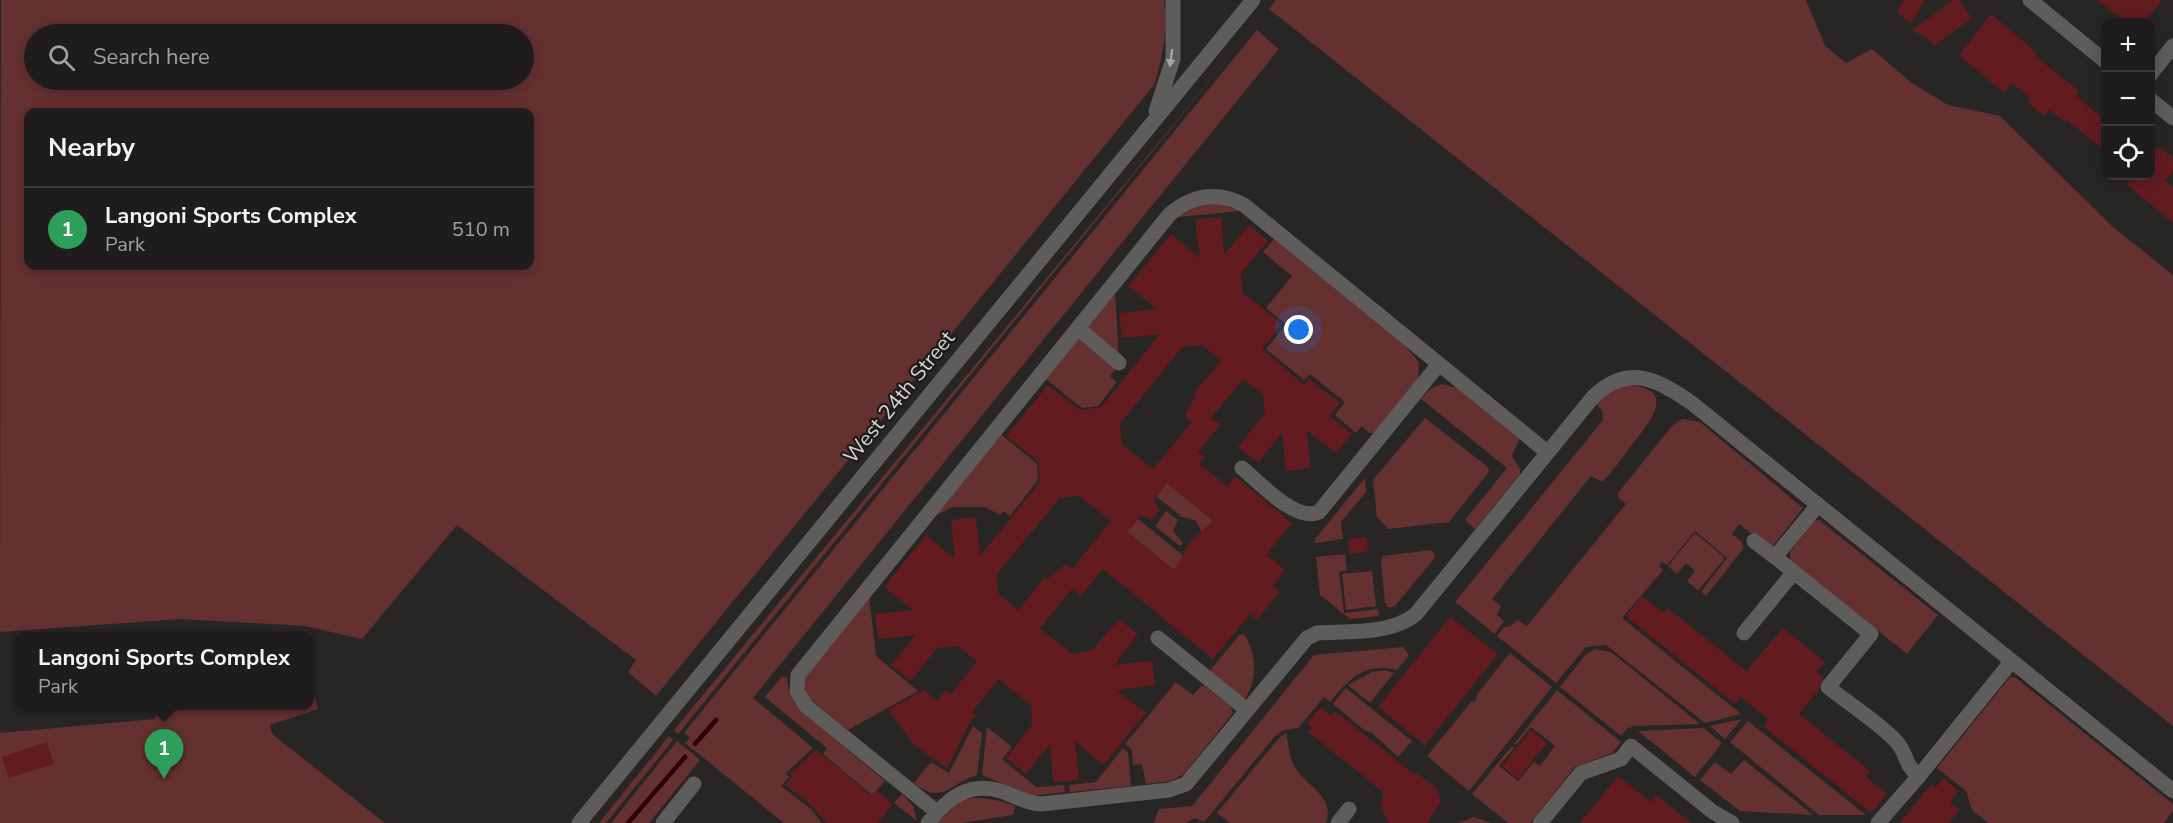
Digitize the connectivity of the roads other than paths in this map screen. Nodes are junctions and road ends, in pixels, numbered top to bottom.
1 (1173, 0) edge
2 (1253, 0) edge
3 (2030, 0) edge
4 (2173, 46) edge
5 (2101, 58) edge
6 (2153, 72) edge
7 (2155, 102) edge
8 (1154, 118) junction
9 (2173, 118) edge
10 (1077, 328) junction
11 (1119, 363) dead end
12 (1439, 364) junction
13 (1547, 452) junction
14 (1242, 468) dead end
15 (1818, 505) junction
16 (1754, 541) dead end
17 (1775, 557) junction
18 (1794, 572) junction
19 (1744, 633) dead end
20 (1158, 638) dead end
21 (2011, 662) junction
22 (1247, 710) junction
23 (1919, 776) junction
24 (694, 784) dead end
25 (2173, 791) edge
26 (1350, 809) dead end
27 (932, 818) edge
28 (579, 823) edge
29 (663, 823) edge
30 (1338, 823) edge
31 (1540, 823) edge
32 (1732, 823) edge
33 (1878, 823) edge

1 -> 8 street
2 - 8 street, West 24th Street
3 - 5 street
4 - 6 street
7 - 9 street
8 - 28 street, West 24th Street
10 - 11 street
10 - 12 street
10 - 27 street
12 - 13 street
12 - 14 street
13 - 15 street
13 - 22 street
15 - 17 street
15 - 21 street
16 - 17 street
17 - 18 street
18 - 19 street
18 - 23 street
20 - 22 street
21 - 23 street
21 - 25 street
22 - 27 street
23 - 33 street
24 - 29 street
26 - 30 street
31 - 32 street

